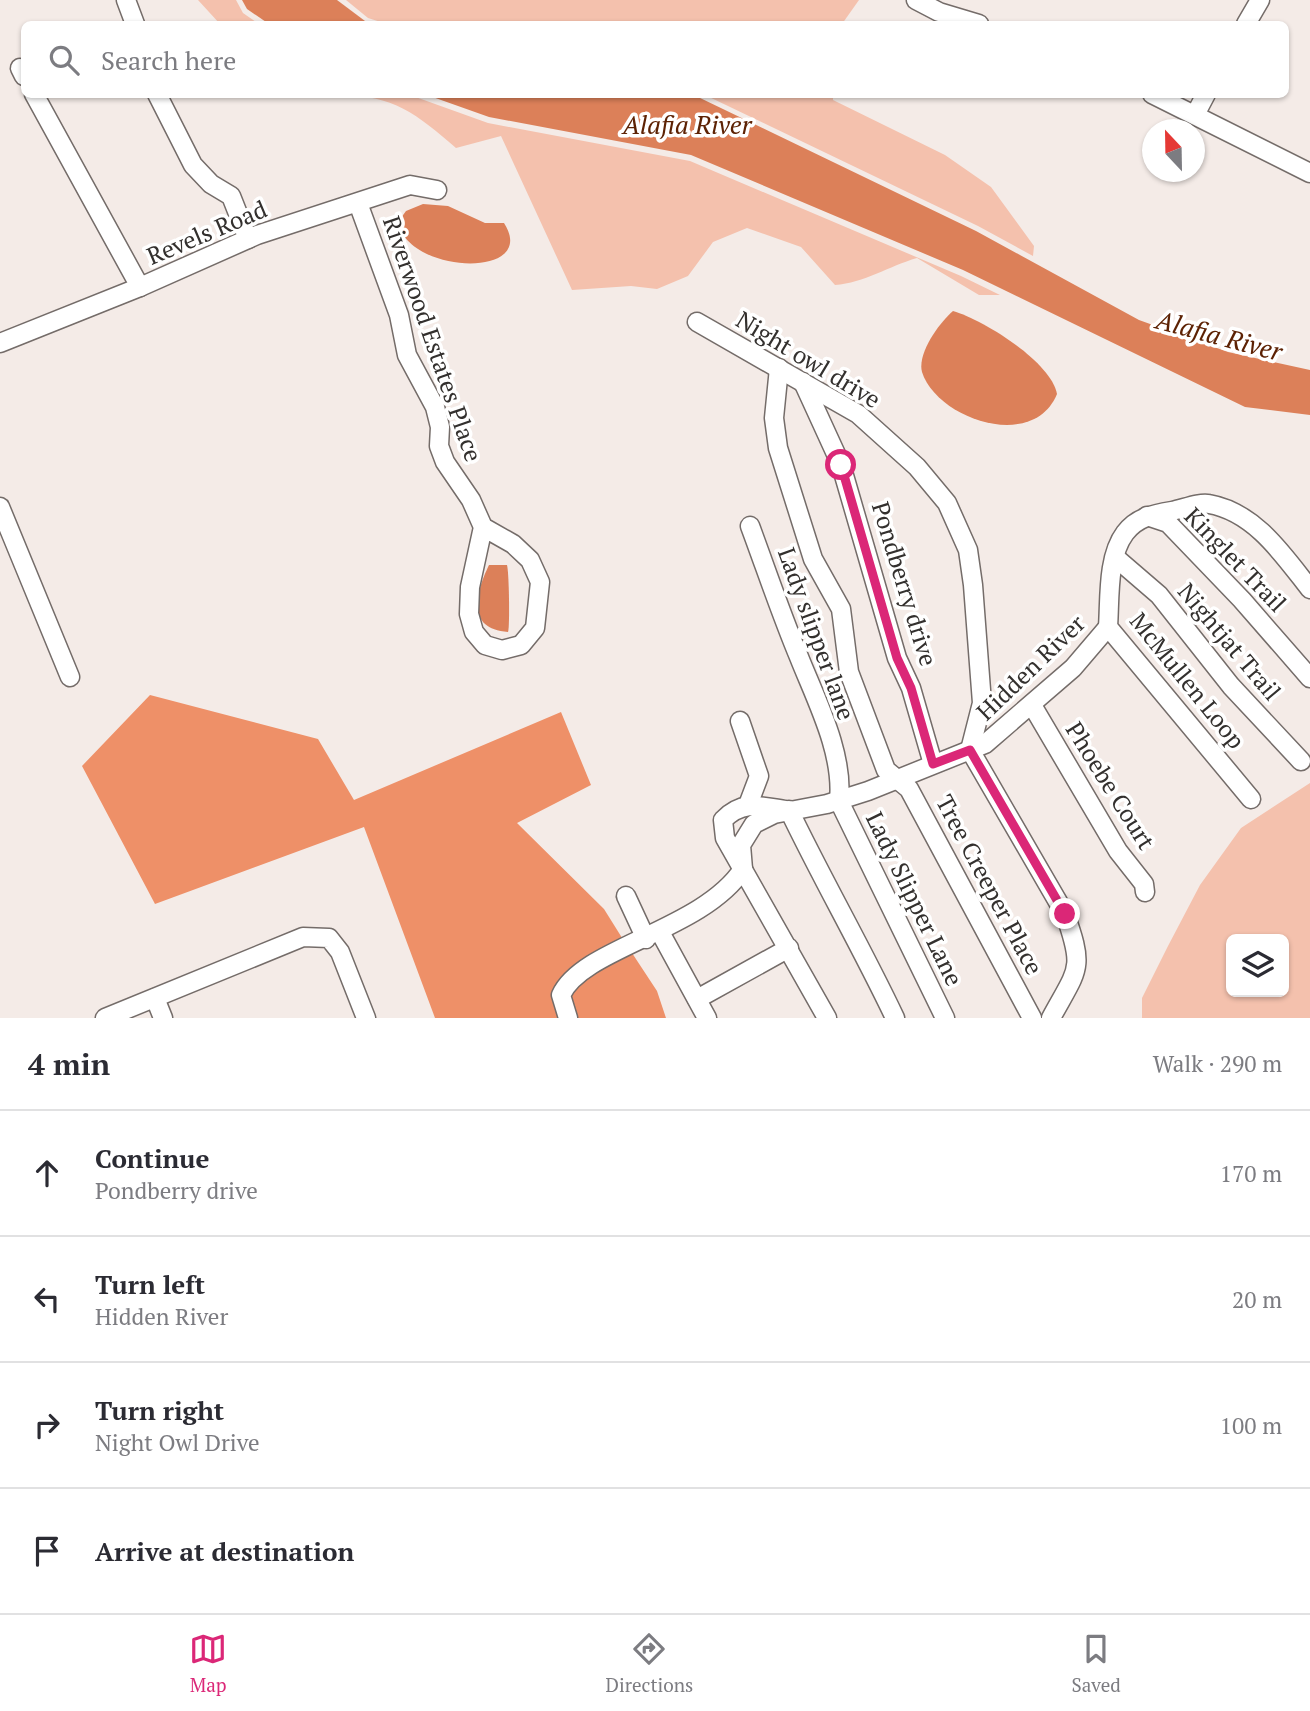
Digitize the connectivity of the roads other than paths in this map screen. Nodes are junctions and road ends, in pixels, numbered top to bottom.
1 (126, 0) edge
2 (916, 0) edge
3 (1260, 0) edge
4 (134, 21) edge
5 (969, 21) edge
6 (1248, 21) edge
7 (36, 98) edge
8 (159, 98) edge
9 (1160, 98) edge
10 (1204, 98) edge
11 (1195, 115) junction
12 (1310, 173) edge
13 (437, 190) dead end
14 (358, 203) junction
15 (248, 239) junction
16 (140, 287) junction
17 (697, 322) dead end
18 (0, 343) edge
19 (779, 368) junction
20 (803, 382) junction
21 (0, 507) edge
22 (1147, 516) junction
23 (750, 526) dead end
24 (483, 527) junction
25 (1116, 558) junction
26 (1310, 589) edge
27 (1108, 627) junction
28 (70, 677) dead end
29 (1310, 678) edge
30 (1032, 705) junction
31 (740, 721) dead end
32 (970, 750) junction
33 (1301, 761) dead end
34 (933, 764) junction
35 (898, 778) junction
36 (1251, 799) dead end
37 (839, 801) junction
38 (748, 804) junction
39 (789, 810) junction
40 (743, 869) junction
41 (1145, 892) dead end
42 (626, 896) dead end
43 (653, 935) junction
44 (789, 948) junction
45 (155, 998) junction
46 (697, 999) junction
47 (105, 1018) edge
48 (163, 1018) edge
49 (366, 1018) edge
50 (568, 1018) edge
51 (707, 1018) edge
52 (827, 1018) edge
53 (895, 1018) edge
54 (945, 1018) edge
55 (1032, 1018) edge
56 (1051, 1018) edge

1 - 4 street
2 - 5 street
3 - 6 street
7 - 16 street
8 - 15 street
9 - 11 street
10 - 11 street
11 - 12 street
13 - 14 street, Revels Road
14 - 15 street, Revels Road
14 - 24 street, Riverwood Estates Place
15 - 16 street, Revels Road
16 - 18 street, Revels Road
17 - 19 street, Night owl drive
19 - 20 street, Night owl drive
19 - 35 street
20 - 32 street, Night owl drive
20 - 34 street, Pondberry drive
21 - 28 street
22 - 25 street, McMullen Loop
22 - 26 street
22 - 29 street, Kinglet Trail
23 - 37 street, Lady slipper lane
24 - 24 street
25 - 27 street, McMullen Loop
25 - 33 street, Nightjat Trail
27 - 30 street, Hidden River
27 - 36 street, McMullen Loop
30 - 32 street, Hidden River
30 - 41 street, Phoebe Court
31 - 38 street
32 - 34 street, Hidden River
32 - 56 street
34 - 35 street, Hidden River
35 - 37 street, Hidden River
35 - 55 street, Tree Creeper Place
37 - 39 street, Hidden River
37 - 54 street, Lady Slipper Lane
38 - 39 street, Hidden River
38 - 40 street
39 - 40 street, Hidden River
39 - 53 street
40 - 43 street
40 - 44 street
42 - 43 street
43 - 46 street
43 - 50 street
44 - 46 street
44 - 52 street
45 - 47 street
45 - 48 street
45 - 49 street
46 - 51 street

